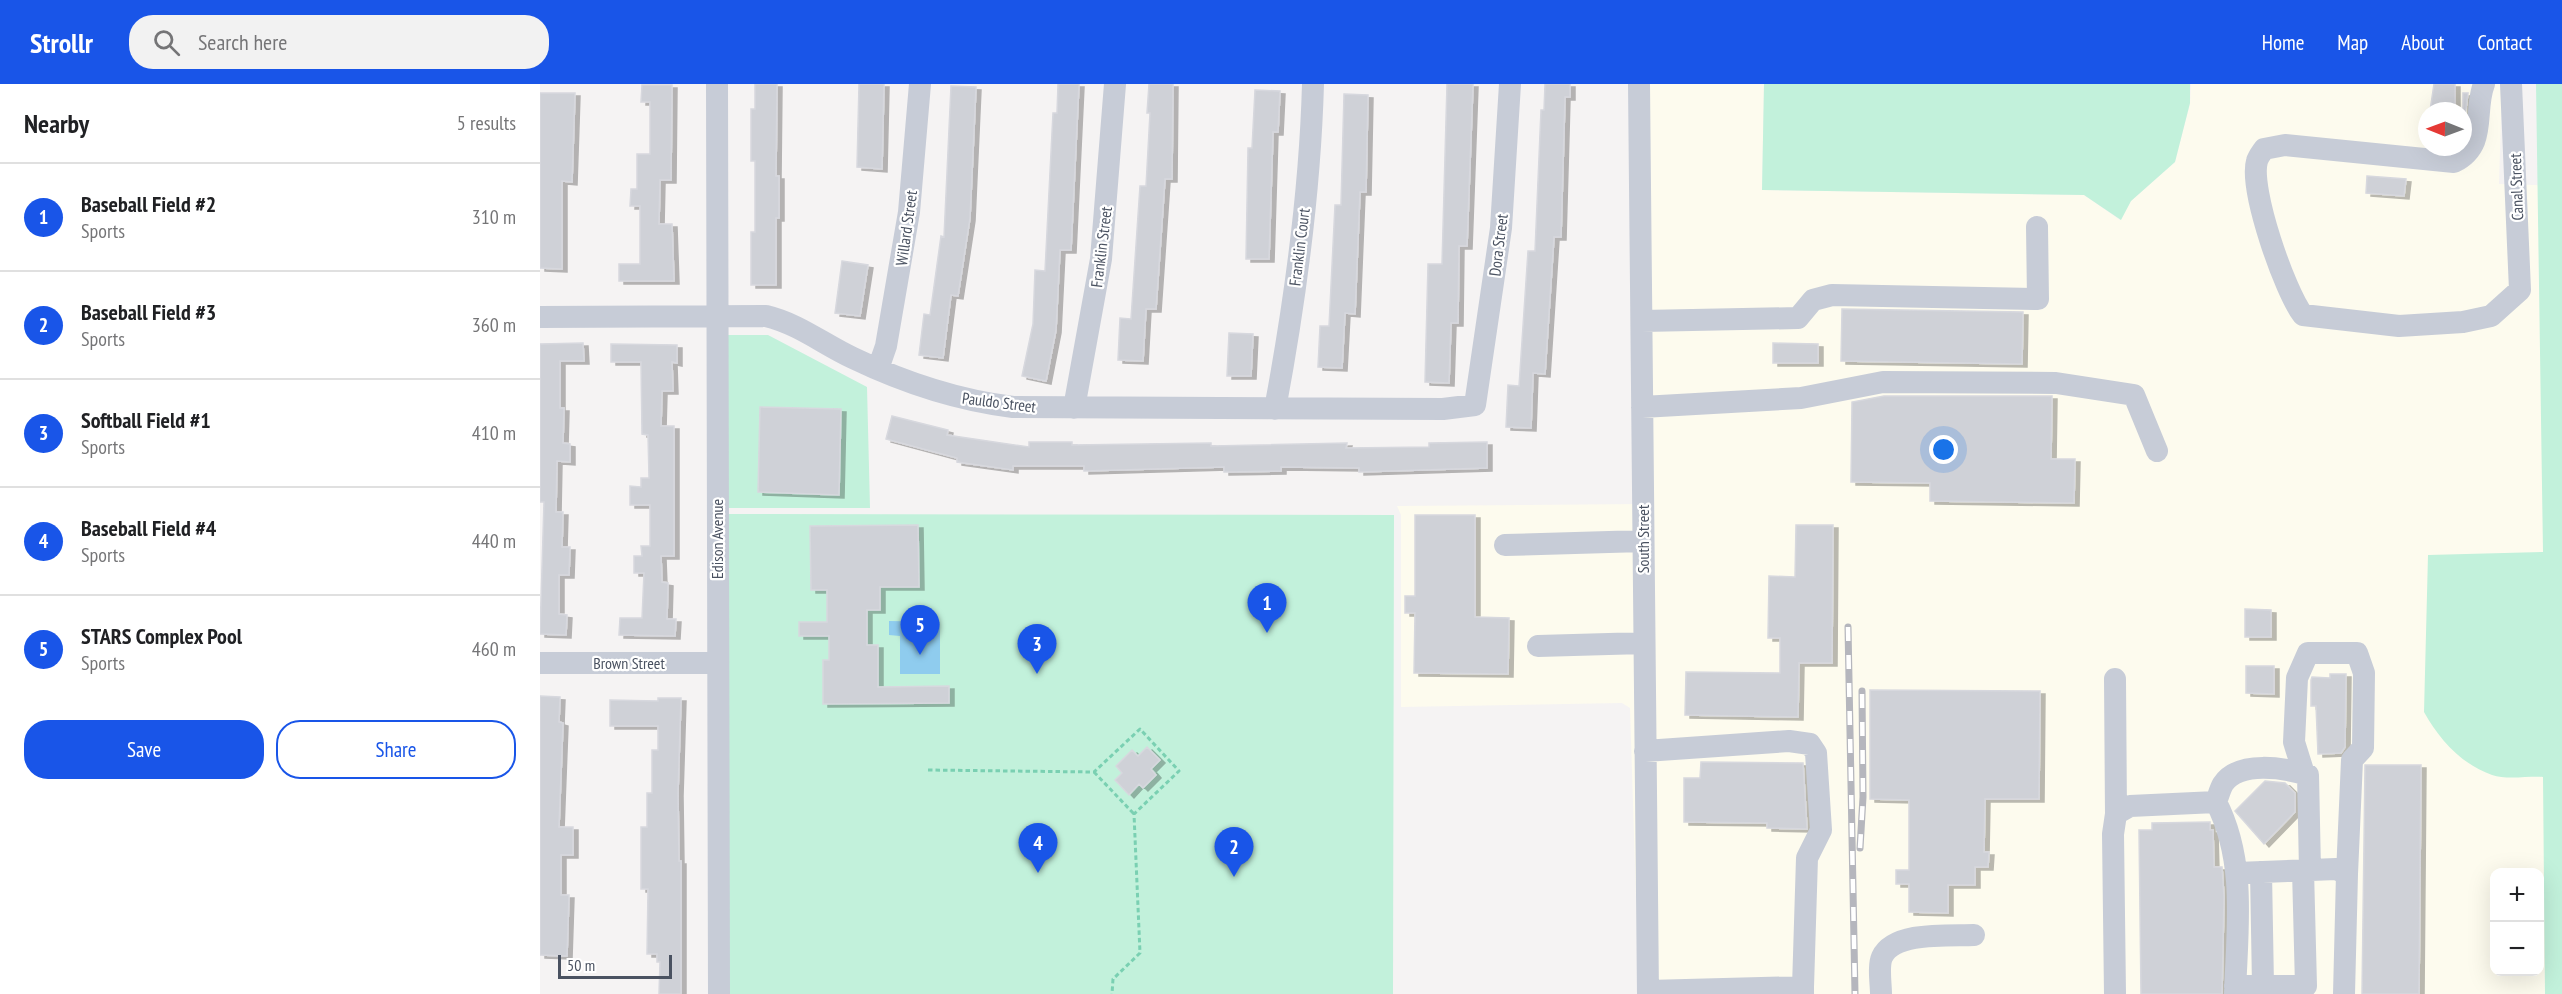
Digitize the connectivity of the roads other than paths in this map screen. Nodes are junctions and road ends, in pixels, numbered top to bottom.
1 (717, 84) edge
2 (920, 84) edge
3 (1115, 84) edge
4 (1313, 84) edge
5 (1510, 84) edge
6 (1639, 84) edge
7 (2484, 84) edge
8 (2511, 84) edge
9 (2037, 227) dead end
10 (540, 316) edge
11 (717, 317) junction
12 (1642, 321) junction
13 (878, 369) junction
14 (1475, 405) joint
15 (1642, 407) junction
16 (1074, 408) junction
17 (1275, 409) junction
18 (2157, 451) dead end
19 (1643, 541) junction
20 (1505, 545) dead end
21 (1644, 643) junction
22 (1538, 646) dead end
23 (540, 663) edge
24 (718, 663) junction
25 (2115, 680) dead end
26 (1645, 751) junction
27 (2304, 774) junction
28 (2216, 802) junction
29 (2116, 814) junction
30 (2307, 870) junction
31 (2261, 872) junction
32 (2237, 873) junction
33 (2347, 874) junction
34 (1974, 935) dead end
35 (2263, 986) junction
36 (2235, 990) edge
37 (1803, 991) edge
38 (1648, 992) edge
39 (719, 994) edge
40 (1881, 994) edge
41 (2115, 994) edge
42 (2344, 994) edge

1 - 11 street, Edison Avenue
2 - 13 street, Willard Street
3 - 16 street, Franklin Street
4 - 17 street, Franklin Court
5 - 14 street, Dora Street
6 - 12 street, South Street
7 - 8 street, Canal Street
9 - 12 street
10 - 11 street, Pauldo Street
11 - 13 street, Pauldo Street
11 - 24 street, Edison Avenue
12 - 15 street, South Street
13 - 16 street, Pauldo Street
14 - 17 street, Pauldo Street
15 - 18 street
15 - 19 street, South Street
16 - 17 street, Pauldo Street
19 - 20 street
19 - 21 street, South Street
21 - 22 street
21 - 26 street, South Street
23 - 24 street, Brown Street
24 - 39 street, Edison Avenue
25 - 29 street
26 - 37 street
26 - 38 street, South Street
27 - 28 street
27 - 30 street
27 - 33 street
28 - 29 street
28 - 32 street
29 - 41 street
30 - 31 street
30 - 33 street
30 - 35 street
31 - 32 street
31 - 35 street
32 - 36 street
33 - 42 street
34 - 40 street
35 - 36 street
37 - 38 street

